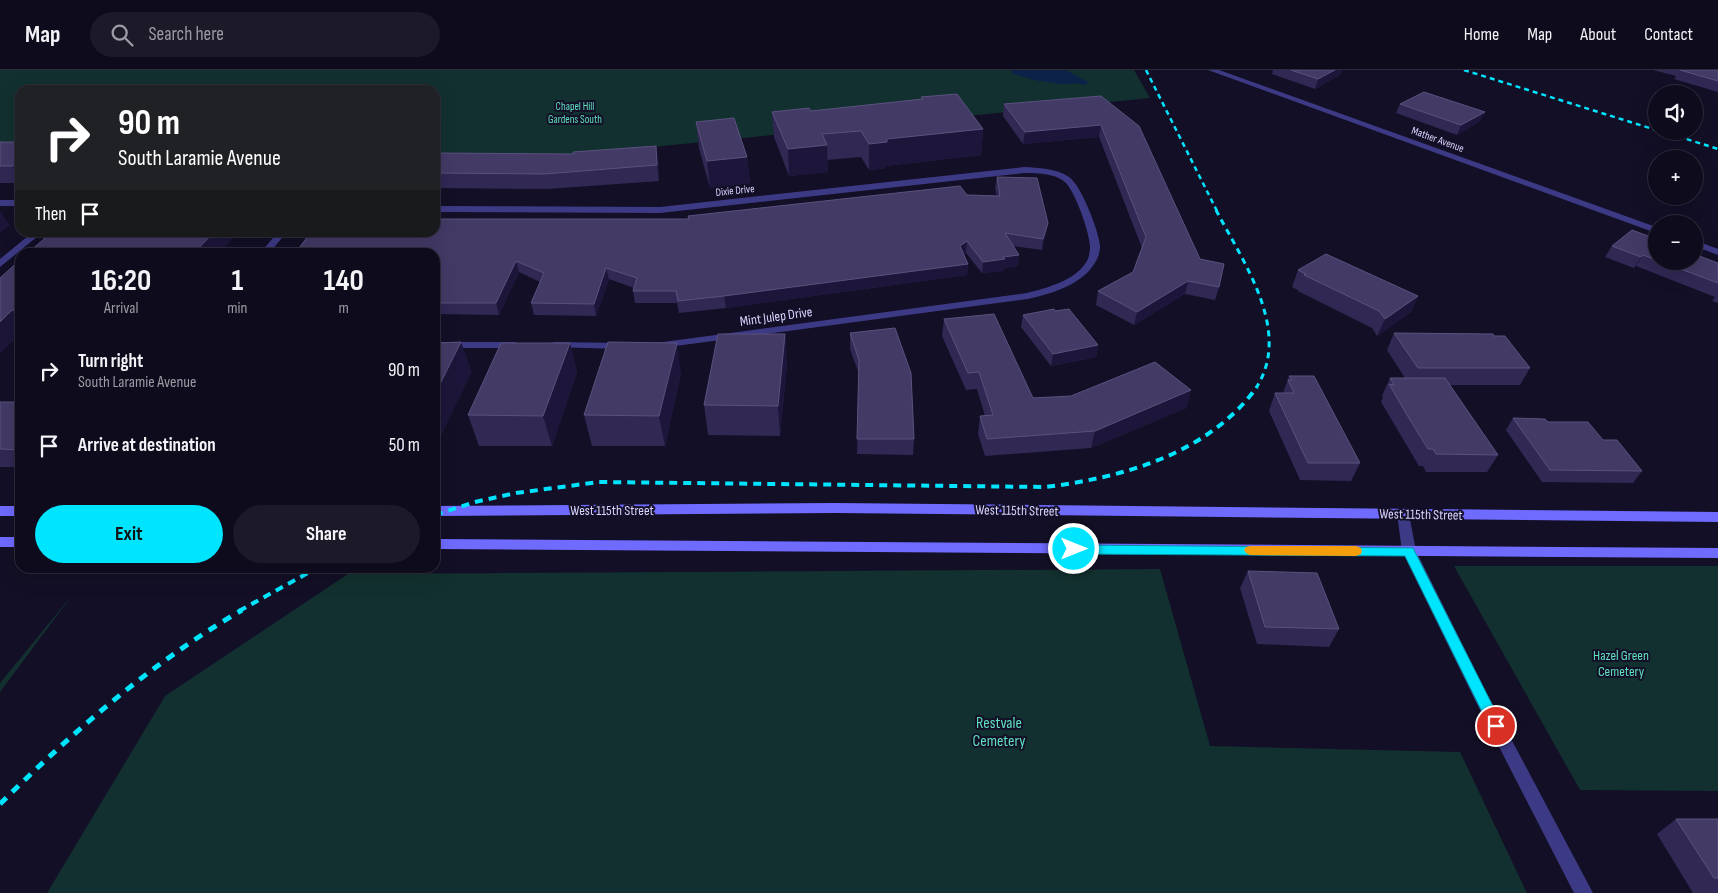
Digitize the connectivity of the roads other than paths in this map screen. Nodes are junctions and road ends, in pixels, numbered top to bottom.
1 (1212, 70) edge
2 (0, 203) edge
3 (15, 203) edge
4 (440, 209) edge
5 (1648, 227) edge
6 (33, 237) edge
7 (278, 237) edge
8 (1703, 246) edge
9 (20, 248) edge
10 (268, 248) edge
11 (15, 252) edge
12 (1718, 252) edge
13 (0, 264) edge
14 (1058, 287) joint
15 (440, 345) edge
16 (525, 345) edge
17 (545, 345) edge
18 (630, 346) edge
19 (648, 346) edge
20 (0, 511) edge
21 (15, 511) edge
22 (440, 511) edge
23 (1403, 514) junction
24 (1718, 517) edge
25 (0, 542) edge
26 (15, 542) edge
27 (440, 544) edge
28 (1409, 551) junction
29 (1718, 554) edge
30 (1584, 893) edge

1 - 5 street, Mather Avenue
2 - 3 street
4 - 14 street, Dixie Drive
6 - 9 street
7 - 10 street
8 - 12 street
11 - 13 street
14 - 19 street, Mint Julep Drive
15 - 16 street
17 - 18 street
20 - 21 street
22 - 23 street, West 115th Street
23 - 24 street, West 115th Street
23 - 28 street
25 - 26 street
27 - 28 street
28 - 29 street
28 - 30 street

